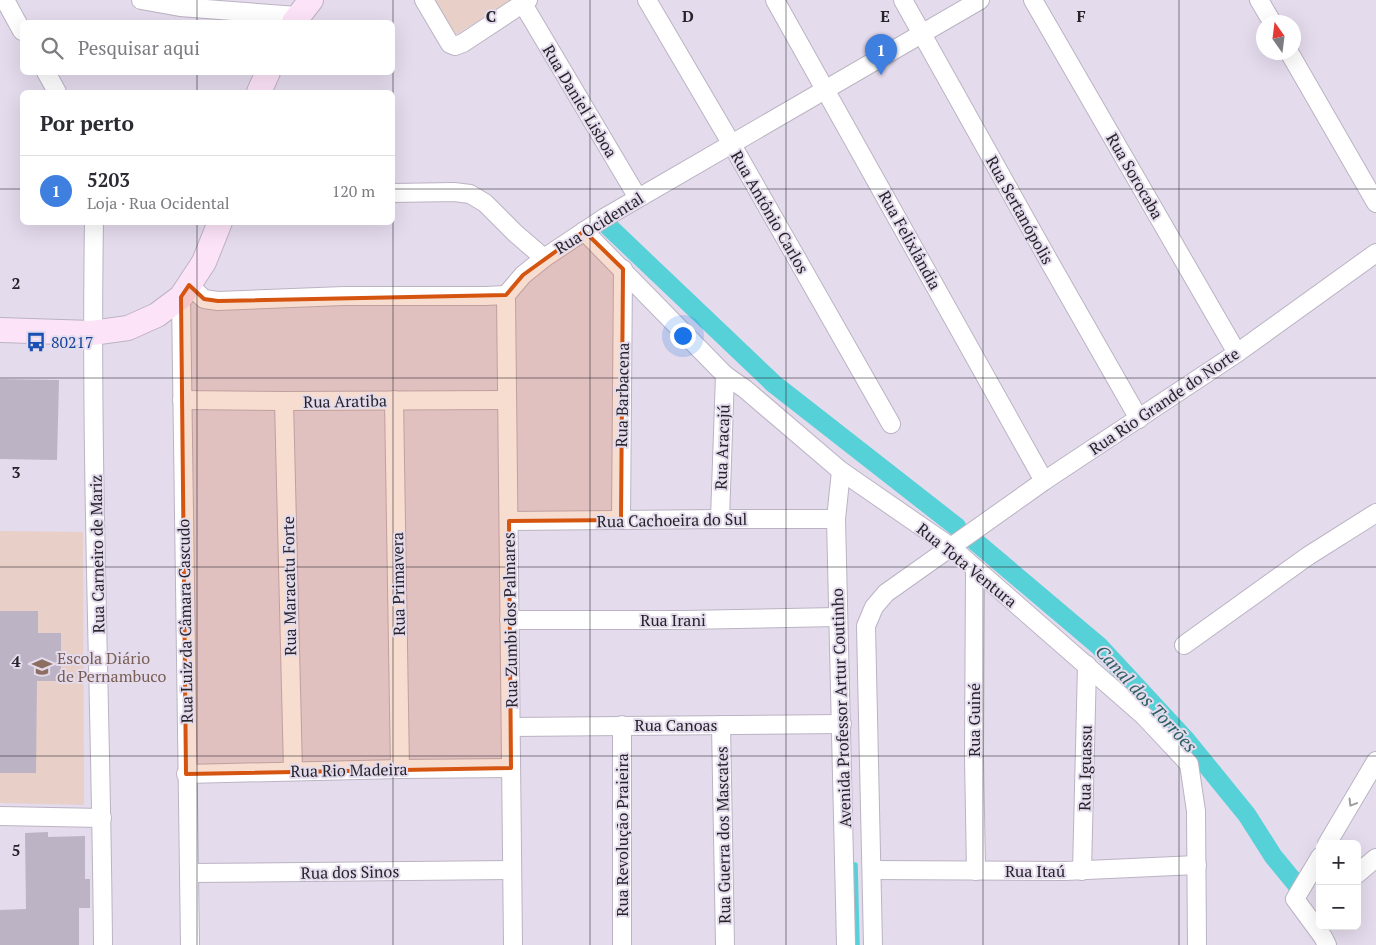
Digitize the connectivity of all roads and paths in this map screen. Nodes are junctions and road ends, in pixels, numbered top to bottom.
1 (5, 0) edge
2 (140, 0) edge
3 (424, 0) edge
4 (647, 0) edge
5 (776, 0) edge
6 (903, 0) edge
7 (980, 0) edge
8 (1033, 0) edge
9 (1259, 0) edge
10 (526, 2) edge
11 (300, 13) edge
12 (1268, 15) edge
13 (20, 27) edge
14 (923, 34) junction
15 (1294, 60) edge
16 (48, 75) edge
17 (267, 75) edge
18 (826, 88) junction
19 (56, 90) edge
20 (261, 90) edge
21 (731, 143) junction
22 (395, 193) edge
23 (638, 198) junction
24 (1376, 203) edge
25 (94, 225) edge
26 (219, 225) edge
27 (584, 231) junction
28 (1376, 253) edge
29 (544, 258) junction
30 (623, 269) junction
31 (185, 291) junction
32 (506, 295) junction
33 (0, 330) edge
34 (92, 333) junction
35 (1237, 353) junction
36 (724, 375) junction
37 (182, 400) junction
38 (394, 400) junction
39 (507, 400) junction
40 (284, 401) junction
41 (1139, 419) junction
42 (890, 424) dead end
43 (842, 471) junction
44 (1044, 480) junction
45 (1376, 513) edge
46 (720, 518) junction
47 (836, 519) junction
48 (621, 520) junction
49 (508, 521) junction
50 (951, 547) junction
51 (975, 569) junction
52 (837, 617) junction
53 (510, 620) junction
54 (1184, 645) dead end
55 (1087, 665) junction
56 (842, 724) junction
57 (622, 725) junction
58 (721, 725) junction
59 (511, 727) junction
60 (1376, 762) edge
61 (511, 768) junction
62 (400, 769) junction
63 (293, 771) junction
64 (186, 774) junction
65 (0, 816) edge
66 (102, 818) junction
67 (1329, 840) edge
68 (1376, 858) edge
69 (1316, 864) edge
70 (1197, 865) junction
71 (512, 870) junction
72 (872, 870) junction
73 (1082, 870) junction
74 (976, 871) junction
75 (1361, 871) edge
76 (189, 873) junction
77 (1315, 913) edge
78 (103, 945) edge
79 (190, 945) edge
80 (513, 945) edge
81 (622, 945) edge
82 (725, 945) edge
83 (846, 945) edge
84 (873, 945) edge
85 (1198, 945) edge
86 (1327, 945) edge

1 - 13 street
2 - 11 street
3 - 10 street
4 - 21 street, Rua Antônio Carlos
5 - 18 street, Rua Felixlândia
6 - 14 street, Rua Sertanópolis
7 - 14 street, Rua Ocidental
8 - 35 street, Rua Sorocaba
9 - 12 street
10 - 23 street, Rua Daniel Lisboa
14 - 18 street, Rua Ocidental
14 - 41 street, Rua Sertanópolis
15 - 24 street
16 - 19 street
17 - 20 main road
18 - 21 street, Rua Ocidental
18 - 44 street, Rua Felixlândia
21 - 23 street, Rua Ocidental
21 - 42 street, Rua Antônio Carlos
22 - 29 street
23 - 27 street, Rua Ocidental
25 - 34 street, Rua Carneiro de Mariz
26 - 31 main road
27 - 29 street, Rua Ocidental
27 - 30 street, Rua Tota Ventura
28 - 35 street, Rua Rio Grande do Norte
29 - 32 street, Rua Ocidental
30 - 36 street, Rua Tota Ventura
30 - 48 street, Rua Barbacena
31 - 32 street
31 - 34 main road
31 - 37 street, Rua Luiz da Câmara Cascudo
32 - 39 street, Rua Zumbi dos Palmares
33 - 34 main road
34 - 66 street, Rua Carneiro de Mariz
35 - 41 street, Rua Rio Grande do Norte
36 - 43 street, Rua Tota Ventura
36 - 46 street, Rua Aracajú
37 - 40 street, Rua Aratiba
37 - 64 street, Rua Luiz da Câmara Cascudo
38 - 39 street, Rua Aratiba
38 - 40 street, Rua Aratiba
38 - 62 street, Rua Primavera
39 - 49 street, Rua Zumbi dos Palmares
40 - 63 street, Rua Maracatu Forte
41 - 44 street, Rua Rio Grande do Norte
43 - 47 street, Avenida Professor Artur Coutinho
43 - 50 street, Rua Tota Ventura
44 - 50 street, Rua Rio Grande do Norte
45 - 54 street
46 - 47 street, Rua Cachoeira do Sul
46 - 48 street, Rua Cachoeira do Sul
47 - 52 street, Avenida Professor Artur Coutinho
48 - 49 street, Rua Cachoeira do Sul
49 - 53 street, Rua Zumbi dos Palmares
50 - 51 street, Rua Tota Ventura
50 - 72 street, Avenida Professor Artur Coutinho
51 - 55 street, Rua Tota Ventura
51 - 74 street, Rua Guiné
52 - 53 street, Rua Irani
52 - 56 street, Avenida Professor Artur Coutinho
53 - 59 street, Rua Zumbi dos Palmares
55 - 70 street, Rua Tota Ventura
55 - 73 street, Rua Iguassu
56 - 58 street, Rua Canoas
56 - 83 street, Avenida Professor Artur Coutinho
57 - 58 street, Rua Canoas
57 - 59 street, Rua Canoas
57 - 81 street, Rua Revolução Praieira
58 - 82 street, Rua Guerra dos Mascates
59 - 61 street, Rua Zumbi dos Palmares
60 -> 67 street
61 - 62 street, Rua Rio Madeira
61 - 71 street, Rua Zumbi dos Palmares
62 - 63 street, Rua Rio Madeira
63 - 64 street, Rua Rio Madeira
64 - 76 street, Rua Luiz da Câmara Cascudo
65 - 66 street
66 - 78 street, Rua Carneiro de Mariz
68 - 75 street
69 - 77 street
70 - 73 street, Rua Itaú
70 - 85 street, Rua Tota Ventura
71 - 76 street, Rua dos Sinos
71 - 80 street, Rua Zumbi dos Palmares
72 - 74 street, Rua Itaú
72 - 84 street, Avenida Professor Artur Coutinho
73 - 74 street, Rua Itaú
76 - 79 street, Rua Luiz da Câmara Cascudo
77 - 86 street

